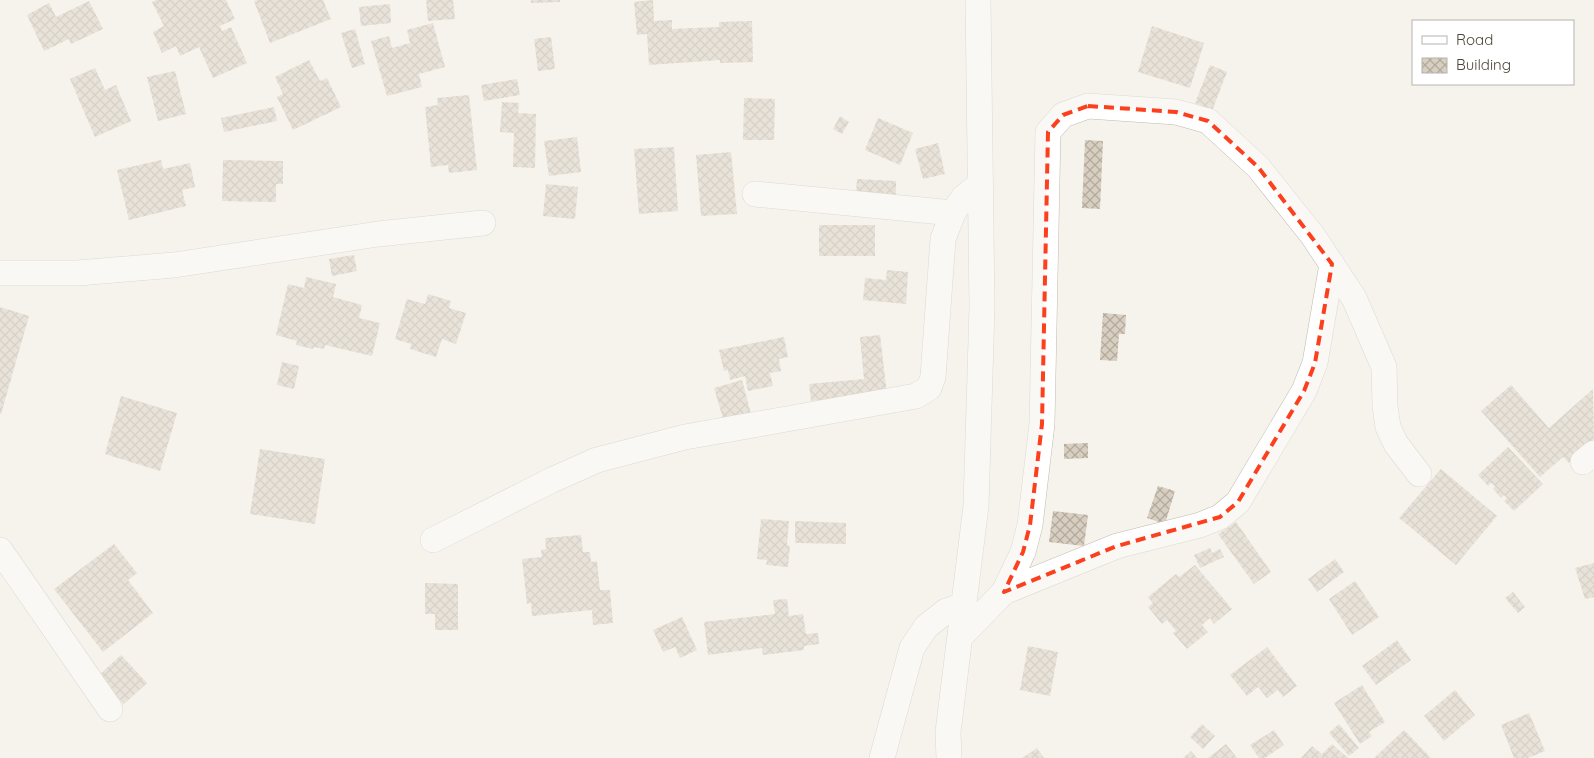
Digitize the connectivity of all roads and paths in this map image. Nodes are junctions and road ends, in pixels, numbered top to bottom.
1 (978, 0) edge
2 (980, 184) junction
3 (756, 194) dead end
4 (953, 213) junction
5 (483, 223) dead end
6 (1332, 264) junction
7 (0, 272) edge
8 (1419, 474) dead end
9 (433, 540) dead end
10 (0, 550) edge
11 (1004, 592) junction
12 (964, 605) junction
13 (961, 636) junction
14 (110, 709) dead end
15 (882, 758) edge
16 (949, 758) edge

1 - 2 street
2 - 4 street
2 - 12 street
3 - 4 street
4 - 9 street
5 - 7 street
6 - 8 street
6 - 11 street
6 - 11 street
10 - 14 street
11 - 13 street
12 - 13 street
12 - 15 street
13 - 16 street

